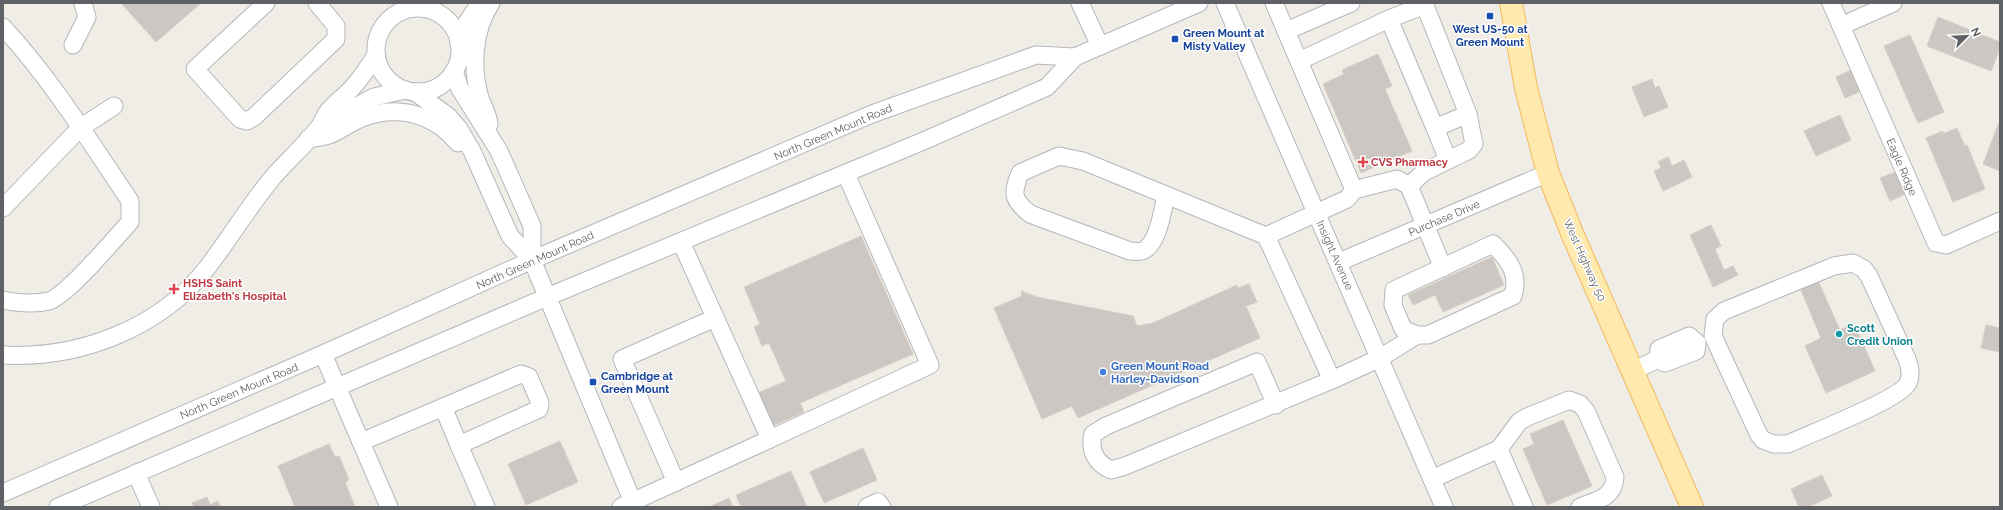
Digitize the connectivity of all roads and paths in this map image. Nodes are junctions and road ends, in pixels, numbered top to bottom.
1 (83, 3) edge
2 (266, 3) edge
3 (318, 3) edge
4 (446, 3) edge
5 (480, 3) edge
6 (491, 3) edge
7 (1080, 3) edge
8 (1199, 3) edge
9 (1225, 3) edge
10 (1274, 3) edge
11 (1351, 3) edge
12 (1511, 3) edge
13 (1831, 3) edge
14 (1893, 3) edge
15 (1425, 4) edge
16 (429, 10) junction
17 (1389, 19) junction
18 (1841, 26) junction
19 (3, 27) edge
20 (1286, 31) junction
21 (73, 44) dead end
22 (459, 44) junction
23 (1100, 46) junction
24 (376, 55) junction
25 (1075, 57) junction
26 (1299, 61) junction
27 (454, 71) junction
28 (410, 91) junction
29 (114, 106) dead end
30 (1468, 114) junction
31 (320, 125) junction
32 (80, 128) junction
33 (1435, 128) junction
34 (491, 136) junction
35 (308, 139) junction
36 (472, 151) junction
37 (1448, 160) junction
38 (1548, 173) junction
39 (846, 174) junction
40 (1409, 186) junction
41 (1354, 190) junction
42 (1166, 195) junction
43 (3, 208) edge
44 (1317, 212) junction
45 (2000, 221) edge
46 (1425, 226) junction
47 (1266, 236) junction
48 (681, 242) junction
49 (532, 260) junction
50 (1339, 262) junction
51 (1443, 268) junction
52 (548, 297) junction
53 (3, 300) edge
54 (715, 318) junction
55 (1417, 336) junction
56 (1713, 336) junction
57 (323, 354) junction
58 (3, 355) edge
59 (1380, 358) junction
60 (1633, 371) junction
61 (1332, 380) junction
62 (337, 387) junction
63 (1276, 405) junction
64 (443, 407) junction
65 (770, 439) junction
66 (361, 442) junction
67 (459, 445) junction
68 (1499, 449) junction
69 (136, 473) junction
70 (1432, 479) junction
71 (676, 482) junction
72 (3, 493) edge
73 (630, 505) edge
74 (1688, 506) edge
75 (58, 507) edge
76 (151, 507) edge
77 (389, 507) edge
78 (486, 507) edge
79 (867, 507) edge
80 (882, 507) edge
81 (1444, 507) edge
82 (1524, 507) edge
83 (1580, 507) edge

1 - 21 street
2 - 3 street
4 - 16 street
5 - 22 street
6 - 34 street
7 - 23 street
8 - 23 street, North Green Mount Road
9 - 44 street, Insight Avenue
10 - 20 street
11 - 20 street
12 - 38 main road, West Highway 50
13 - 18 street, Eagle Ridge
14 - 18 street
15 - 17 street
15 - 30 street
16 - 22 street
16 - 24 street
17 - 26 street
17 - 33 street
18 - 45 street, Eagle Ridge
19 - 32 street
20 - 26 street
22 - 27 street
23 - 25 street, North Green Mount Road
24 - 28 street
24 - 31 street
25 - 39 street, North Green Mount Road
25 - 49 street, North Green Mount Road
26 - 41 street
27 - 28 street
27 - 34 street
28 - 31 street
28 - 36 street
29 - 32 street
30 - 33 street
30 - 37 street
31 - 35 street
32 - 43 street
32 - 53 street
33 - 37 street
34 - 49 street
35 - 36 street
35 - 58 street
36 - 49 street
37 - 40 street
38 - 46 street, Purchase Drive
38 - 60 main road, West Highway 50
39 - 48 street, North Green Mount Road
39 - 65 street
40 - 41 street
40 - 46 street
41 - 44 street
42 - 42 street
42 - 47 street
44 - 47 street
44 - 50 street, Insight Avenue
46 - 50 street, Purchase Drive
46 - 51 street
47 - 61 street
48 - 52 street, North Green Mount Road
48 - 54 street
49 - 52 street
49 - 57 street, North Green Mount Road
50 - 59 street, Insight Avenue
51 - 55 street
51 - 55 street
52 - 62 street, North Green Mount Road
52 - 73 street
54 - 65 street
54 - 71 street
55 - 59 street
56 - 56 street
56 - 60 street
57 - 62 street
57 - 72 street, North Green Mount Road
59 - 61 street
59 - 70 street, Insight Avenue
60 - 74 main road, West Highway 50
61 - 63 street
62 - 66 street
62 - 69 street, North Green Mount Road
63 - 63 street
64 - 66 street
64 - 67 street
64 - 67 street
65 - 71 street
66 - 77 street
67 - 78 street
68 - 70 street
68 - 82 street
68 - 83 street
69 - 75 street, North Green Mount Road
69 - 76 street
70 - 81 street, Insight Avenue
71 - 73 street
79 - 80 street

